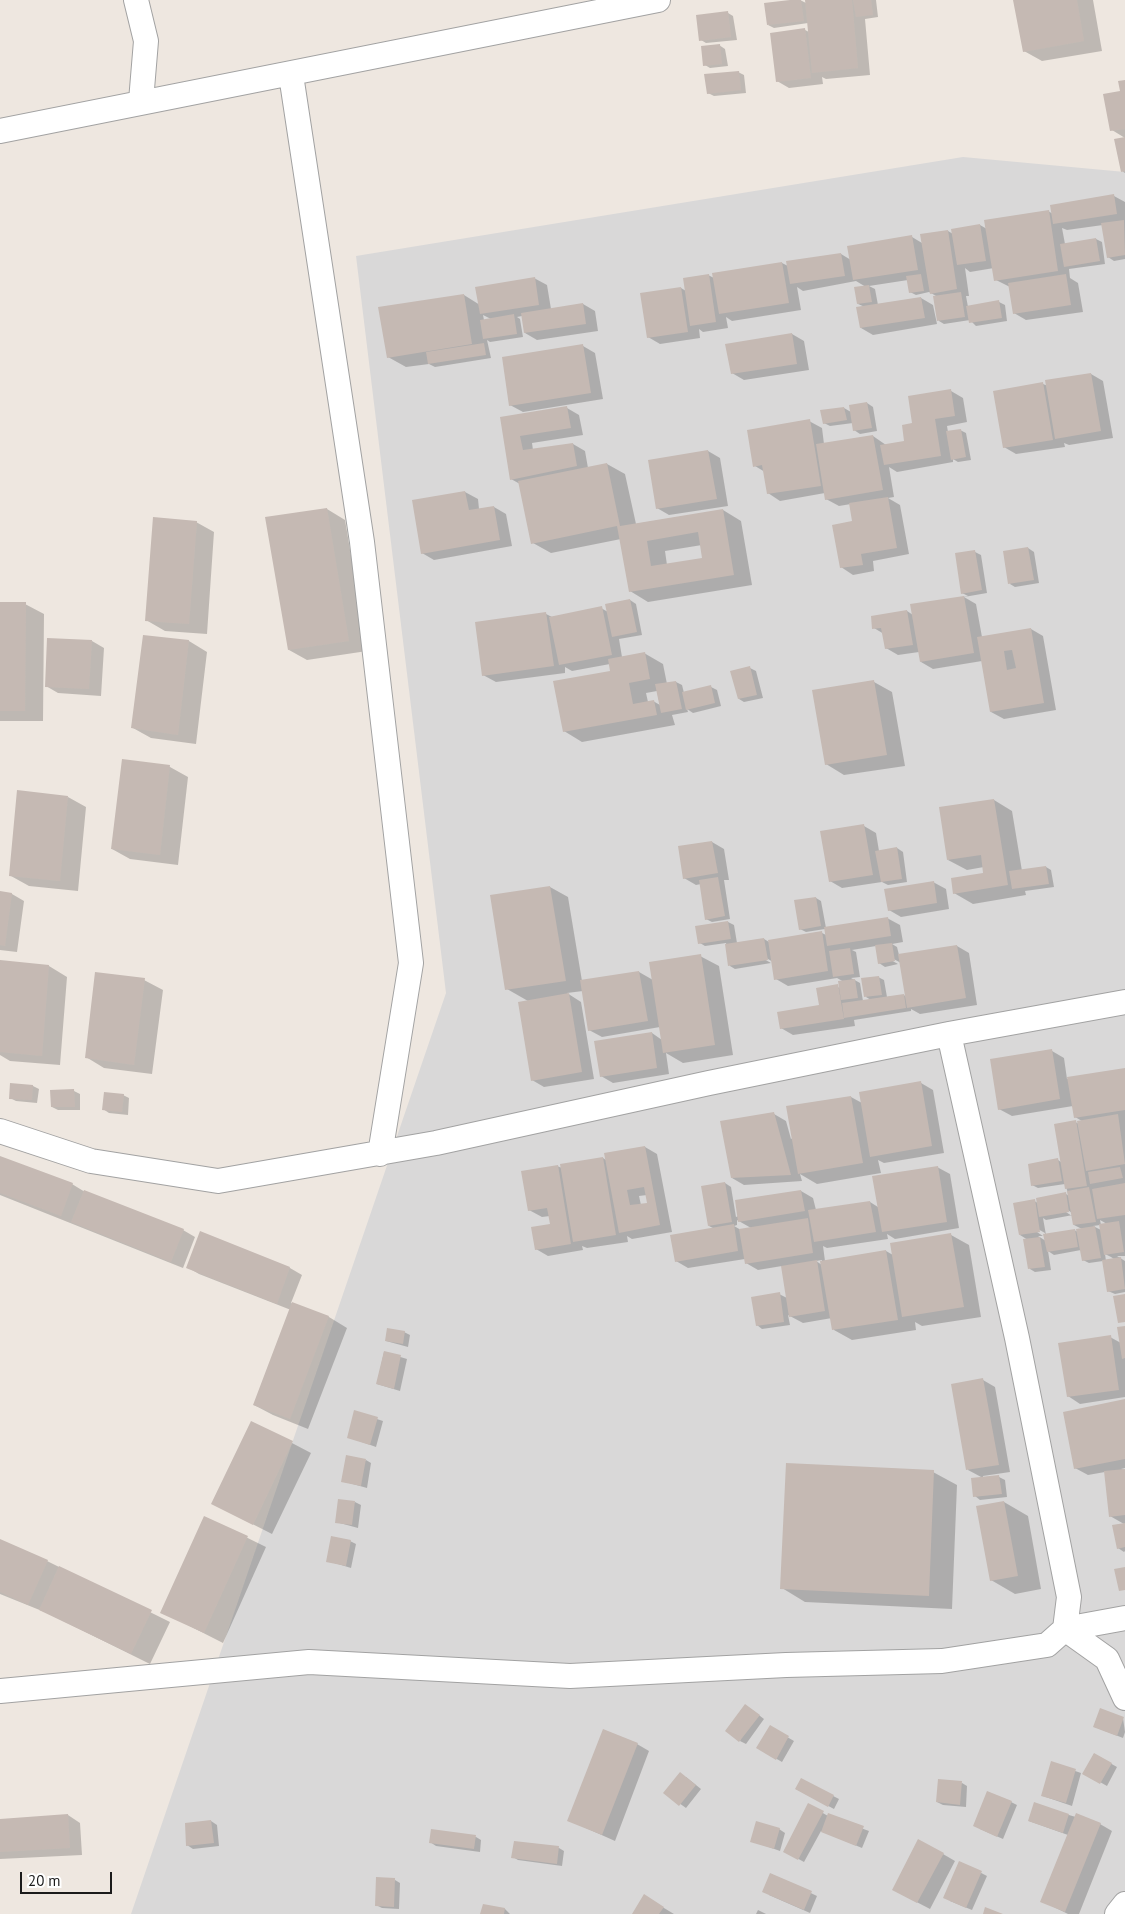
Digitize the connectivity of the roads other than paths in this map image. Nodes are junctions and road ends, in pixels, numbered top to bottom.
1 (136, 0) edge
2 (658, 0) edge
3 (291, 75) junction
4 (141, 101) junction
5 (0, 131) edge
6 (1125, 1002) edge
7 (949, 1034) junction
8 (0, 1131) edge
9 (380, 1154) junction
10 (1125, 1618) edge
11 (1065, 1629) junction
12 (0, 1691) edge
13 (1125, 1698) edge
14 (1125, 1904) edge
15 (1117, 1914) edge

1 - 4 street
2 - 3 street
3 - 4 street
3 - 9 street
4 - 5 street
6 - 7 street
7 - 9 street
7 - 11 street
8 - 9 street
10 - 11 street
11 - 12 street
11 - 13 street
14 - 15 street

